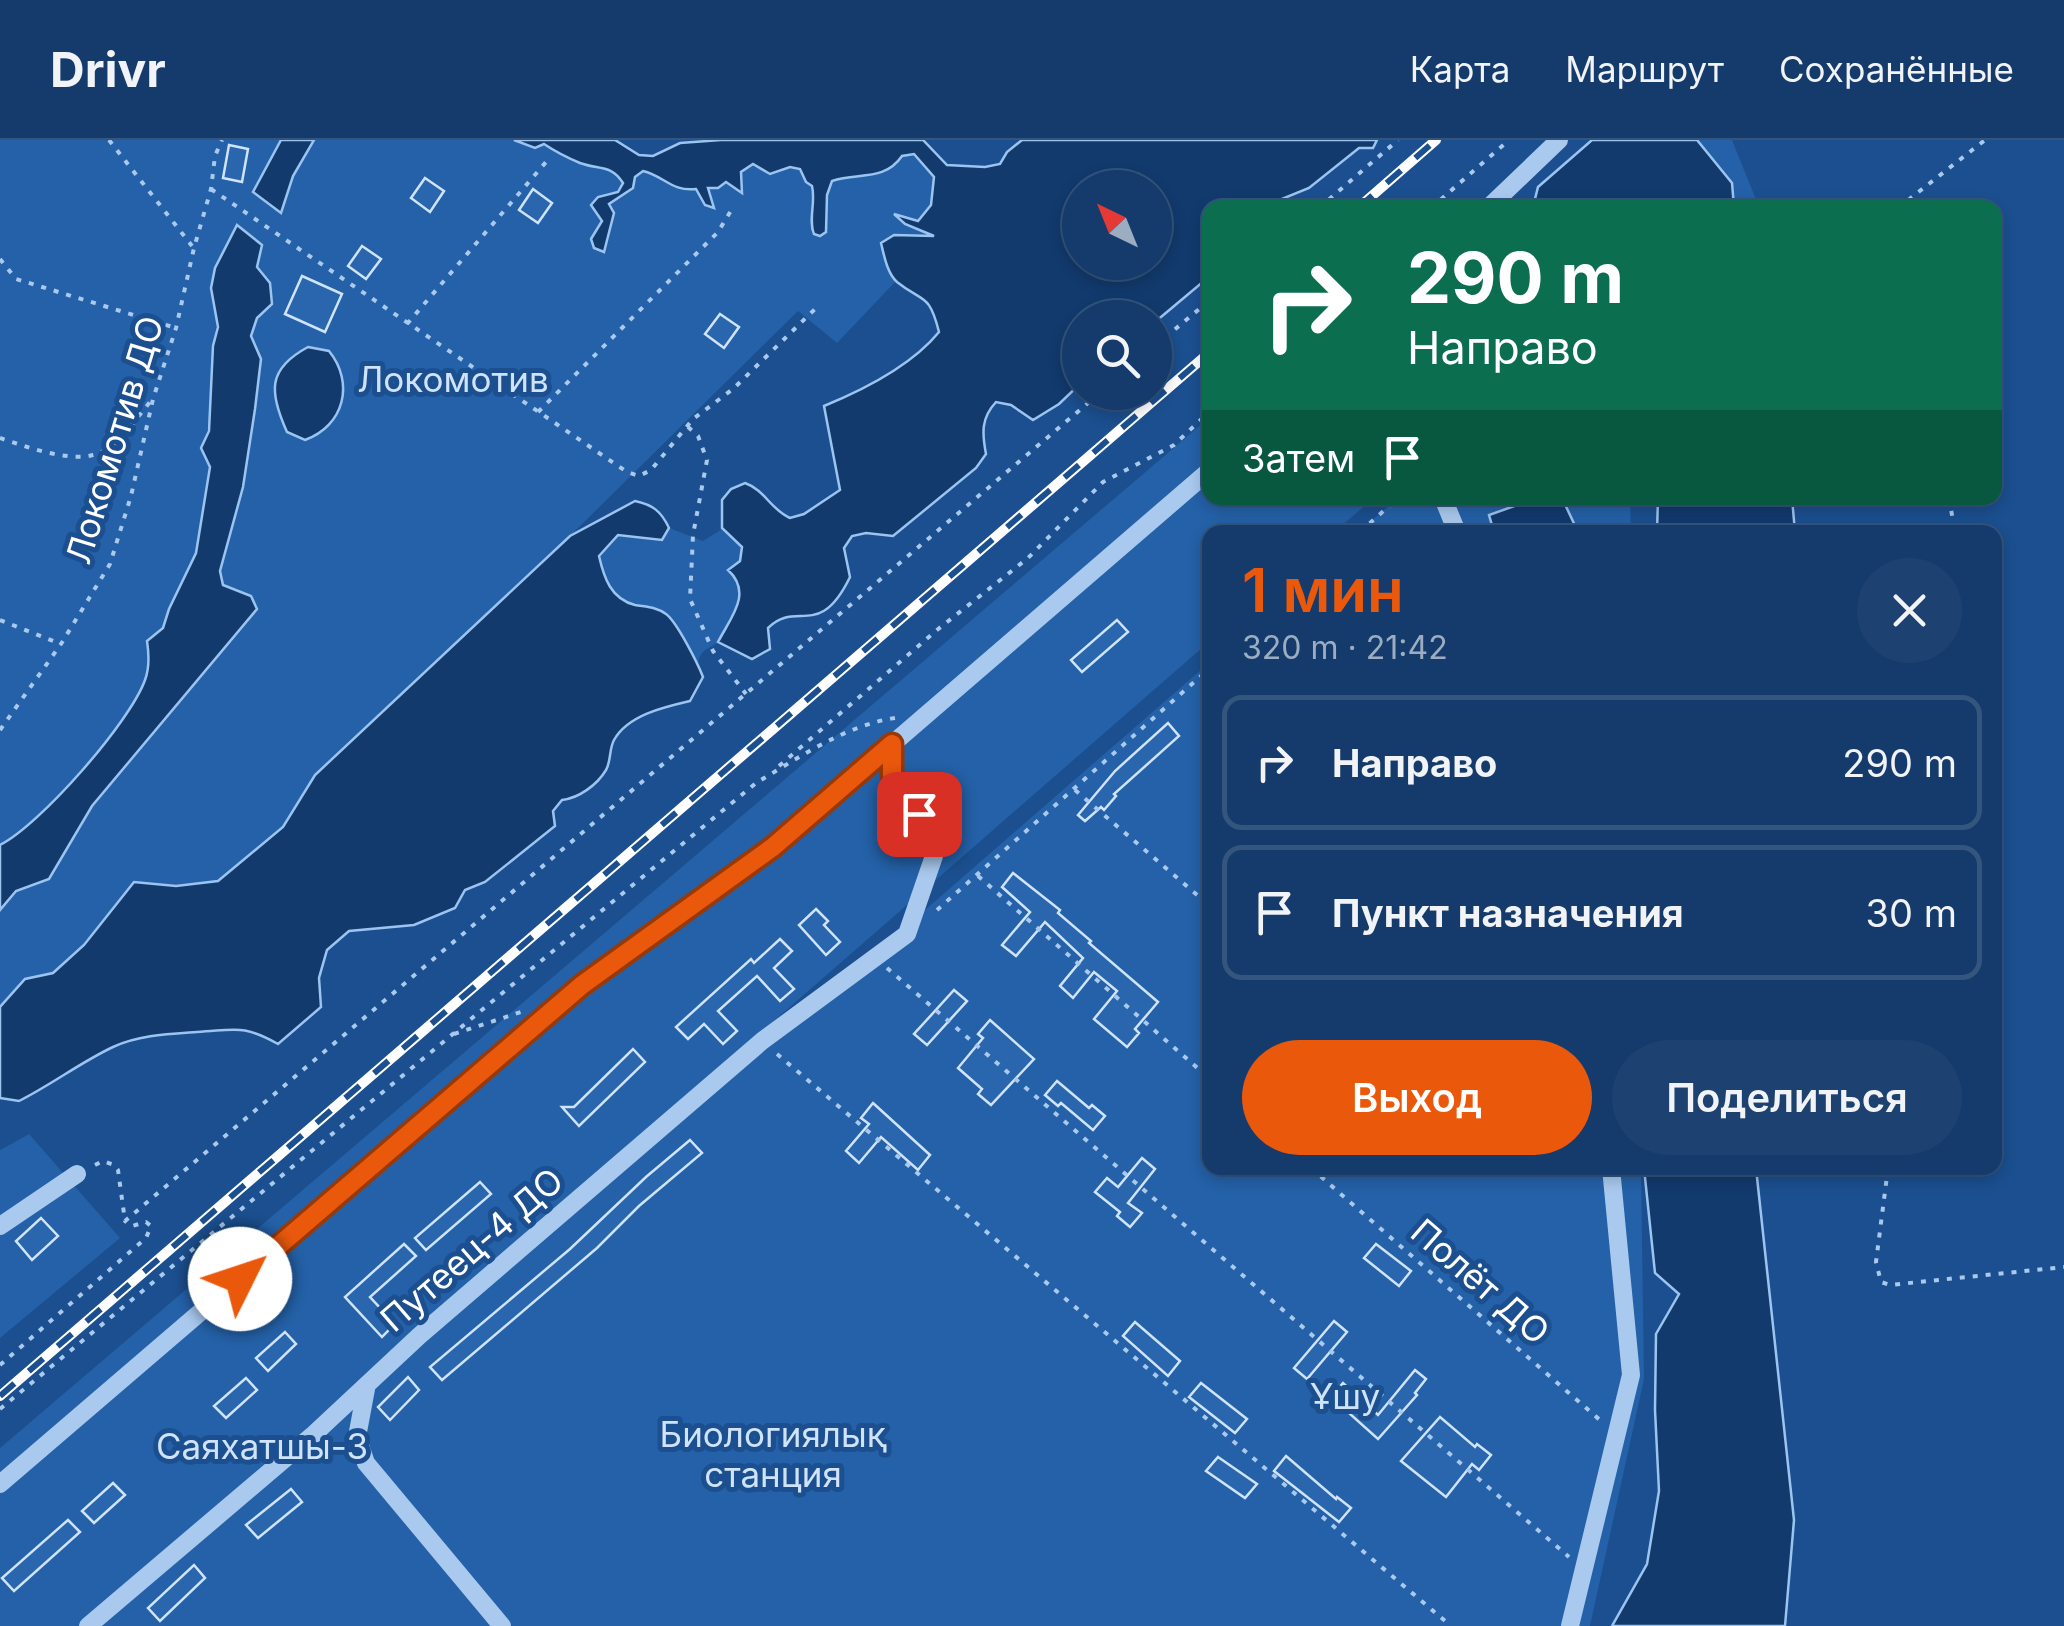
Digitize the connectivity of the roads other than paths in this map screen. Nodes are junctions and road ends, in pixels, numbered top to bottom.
1 (1559, 140) edge
2 (1496, 200) edge
3 (1202, 477) edge
4 (892, 744) junction
5 (77, 1174) road end
6 (1612, 1175) edge
7 (0, 1226) edge
8 (366, 1387) junction
9 (0, 1484) edge
10 (88, 1626) edge
11 (502, 1626) edge
12 (1570, 1626) edge

1 - 2 street
3 - 4 street
4 - 8 street, Путеец-4 ДО
4 - 9 street
5 - 7 street
6 - 12 street
8 - 10 street, Путеец-4 ДО
8 - 11 street

